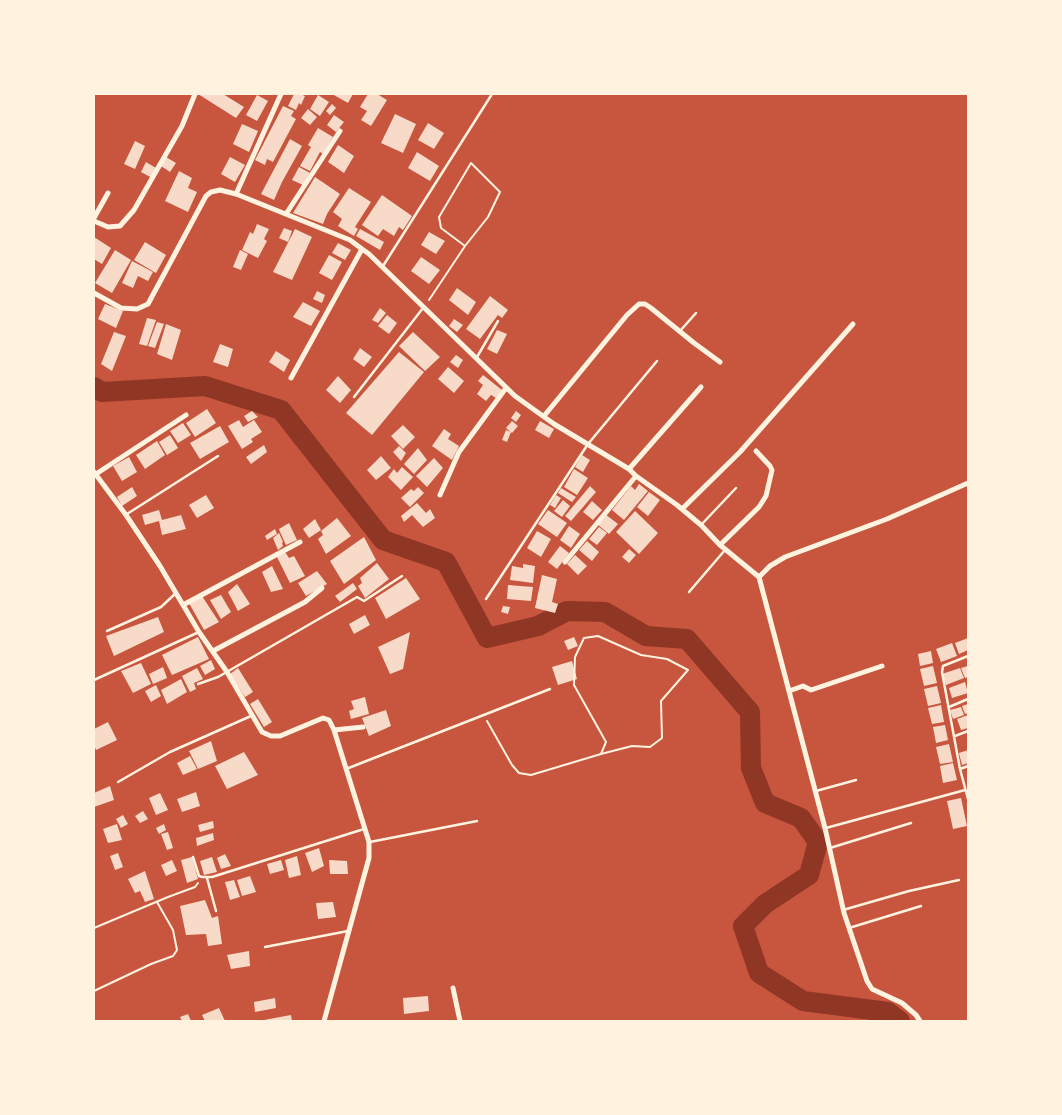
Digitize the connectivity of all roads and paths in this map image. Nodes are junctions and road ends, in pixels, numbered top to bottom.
1 (195, 94) edge
2 (281, 94) edge
3 (492, 94) edge
4 (340, 131) dead end
5 (108, 193) dead end
6 (236, 194) junction
7 (286, 214) junction
8 (94, 220) edge
9 (465, 246) junction
10 (362, 249) junction
11 (382, 267) junction
12 (94, 293) edge
13 (423, 308) junction
14 (696, 313) dead end
15 (498, 321) dead end
16 (853, 324) dead end
17 (679, 332) junction
18 (476, 359) junction
19 (657, 361) dead end
20 (720, 362) dead end
21 (291, 378) dead end
22 (701, 387) dead end
23 (506, 388) junction
24 (354, 397) dead end
25 (186, 415) dead end
26 (544, 416) junction
27 (588, 444) junction
28 (756, 451) dead end
29 (218, 456) dead end
30 (629, 469) junction
31 (95, 473) edge
32 (636, 476) junction
33 (968, 483) edge
34 (736, 488) dead end
35 (440, 495) dead end
36 (682, 509) junction
37 (126, 515) junction
38 (701, 525) junction
39 (300, 542) dead end
40 (720, 544) junction
41 (726, 550) junction
42 (565, 562) dead end
43 (402, 576) dead end
44 (759, 577) junction
45 (322, 588) dead end
46 (688, 592) dead end
47 (176, 594) junction
48 (486, 599) dead end
49 (183, 605) junction
50 (107, 631) dead end
51 (199, 632) junction
52 (213, 651) junction
53 (968, 656) edge
54 (882, 666) dead end
55 (227, 672) junction
56 (94, 680) edge
57 (198, 684) dead end
58 (550, 689) dead end
59 (789, 691) junction
60 (968, 699) edge
61 (948, 707) junction
62 (483, 715) junction
63 (253, 716) junction
64 (362, 727) dead end
65 (334, 730) junction
66 (968, 731) edge
67 (955, 736) junction
68 (601, 754) junction
69 (968, 766) edge
70 (960, 769) junction
71 (345, 770) junction
72 (856, 780) dead end
73 (118, 782) dead end
74 (965, 790) junction
75 (815, 791) junction
76 (968, 799) edge
77 (477, 821) dead end
78 (910, 823) dead end
79 (825, 828) junction
80 (364, 829) junction
81 (369, 842) junction
82 (829, 848) junction
83 (193, 857) dead end
84 (202, 877) junction
85 (207, 878) junction
86 (959, 880) dead end
87 (157, 902) junction
88 (921, 906) dead end
89 (843, 910) junction
90 (216, 911) dead end
91 (94, 928) edge
92 (849, 928) junction
93 (348, 931) junction
94 (266, 947) dead end
95 (453, 988) dead end
96 (94, 991) edge
97 (324, 1021) edge
98 (460, 1021) edge
99 (920, 1021) edge

1 - 8 street
2 - 6 street
3 - 11 lane
4 - 7 street
5 - 8 street
6 - 7 street
6 - 12 street
7 - 10 street
9 - 9 path
9 - 13 path
10 - 11 street
10 - 21 street
11 - 13 street
13 - 18 street
13 - 24 lane
14 - 17 lane
15 - 18 lane
16 - 36 street
17 - 20 street
17 - 26 street
18 - 23 street
19 - 27 lane
22 - 30 street
23 - 26 street
23 - 35 street
25 - 31 street
26 - 27 street
27 - 30 street
27 - 48 lane
28 - 40 street
29 - 37 lane
30 - 32 street
31 - 37 street
32 - 36 street
32 - 42 street
33 - 44 street
34 - 38 lane
36 - 38 street
37 - 47 street
38 - 40 street
39 - 49 street
40 - 41 street
41 - 44 street
41 - 46 lane
43 - 55 lane
44 - 59 street
45 - 52 street
47 - 49 street
47 - 50 lane
49 - 51 street
51 - 52 street
51 - 56 lane
52 - 55 street
53 - 61 lane
54 - 59 street
55 - 57 lane
55 - 63 street
58 - 62 lane
59 - 75 street
60 - 61 lane
61 - 67 lane
62 - 68 path
62 - 71 lane
63 - 65 street
63 - 73 lane
64 - 65 street
65 - 71 street
66 - 67 lane
67 - 70 lane
68 - 68 path
69 - 70 lane
70 - 74 lane
71 - 80 street
72 - 75 lane
74 - 76 lane
74 - 79 lane
75 - 79 street
77 - 81 lane
78 - 82 lane
79 - 82 street
80 - 81 street
80 - 85 lane
81 - 93 street
82 - 89 street
83 - 84 lane
84 - 85 lane
84 - 87 path
85 - 90 lane
86 - 89 lane
87 - 91 path
87 - 96 path
88 - 92 lane
89 - 92 street
92 - 99 street
93 - 94 lane
93 - 97 street
95 - 98 street

